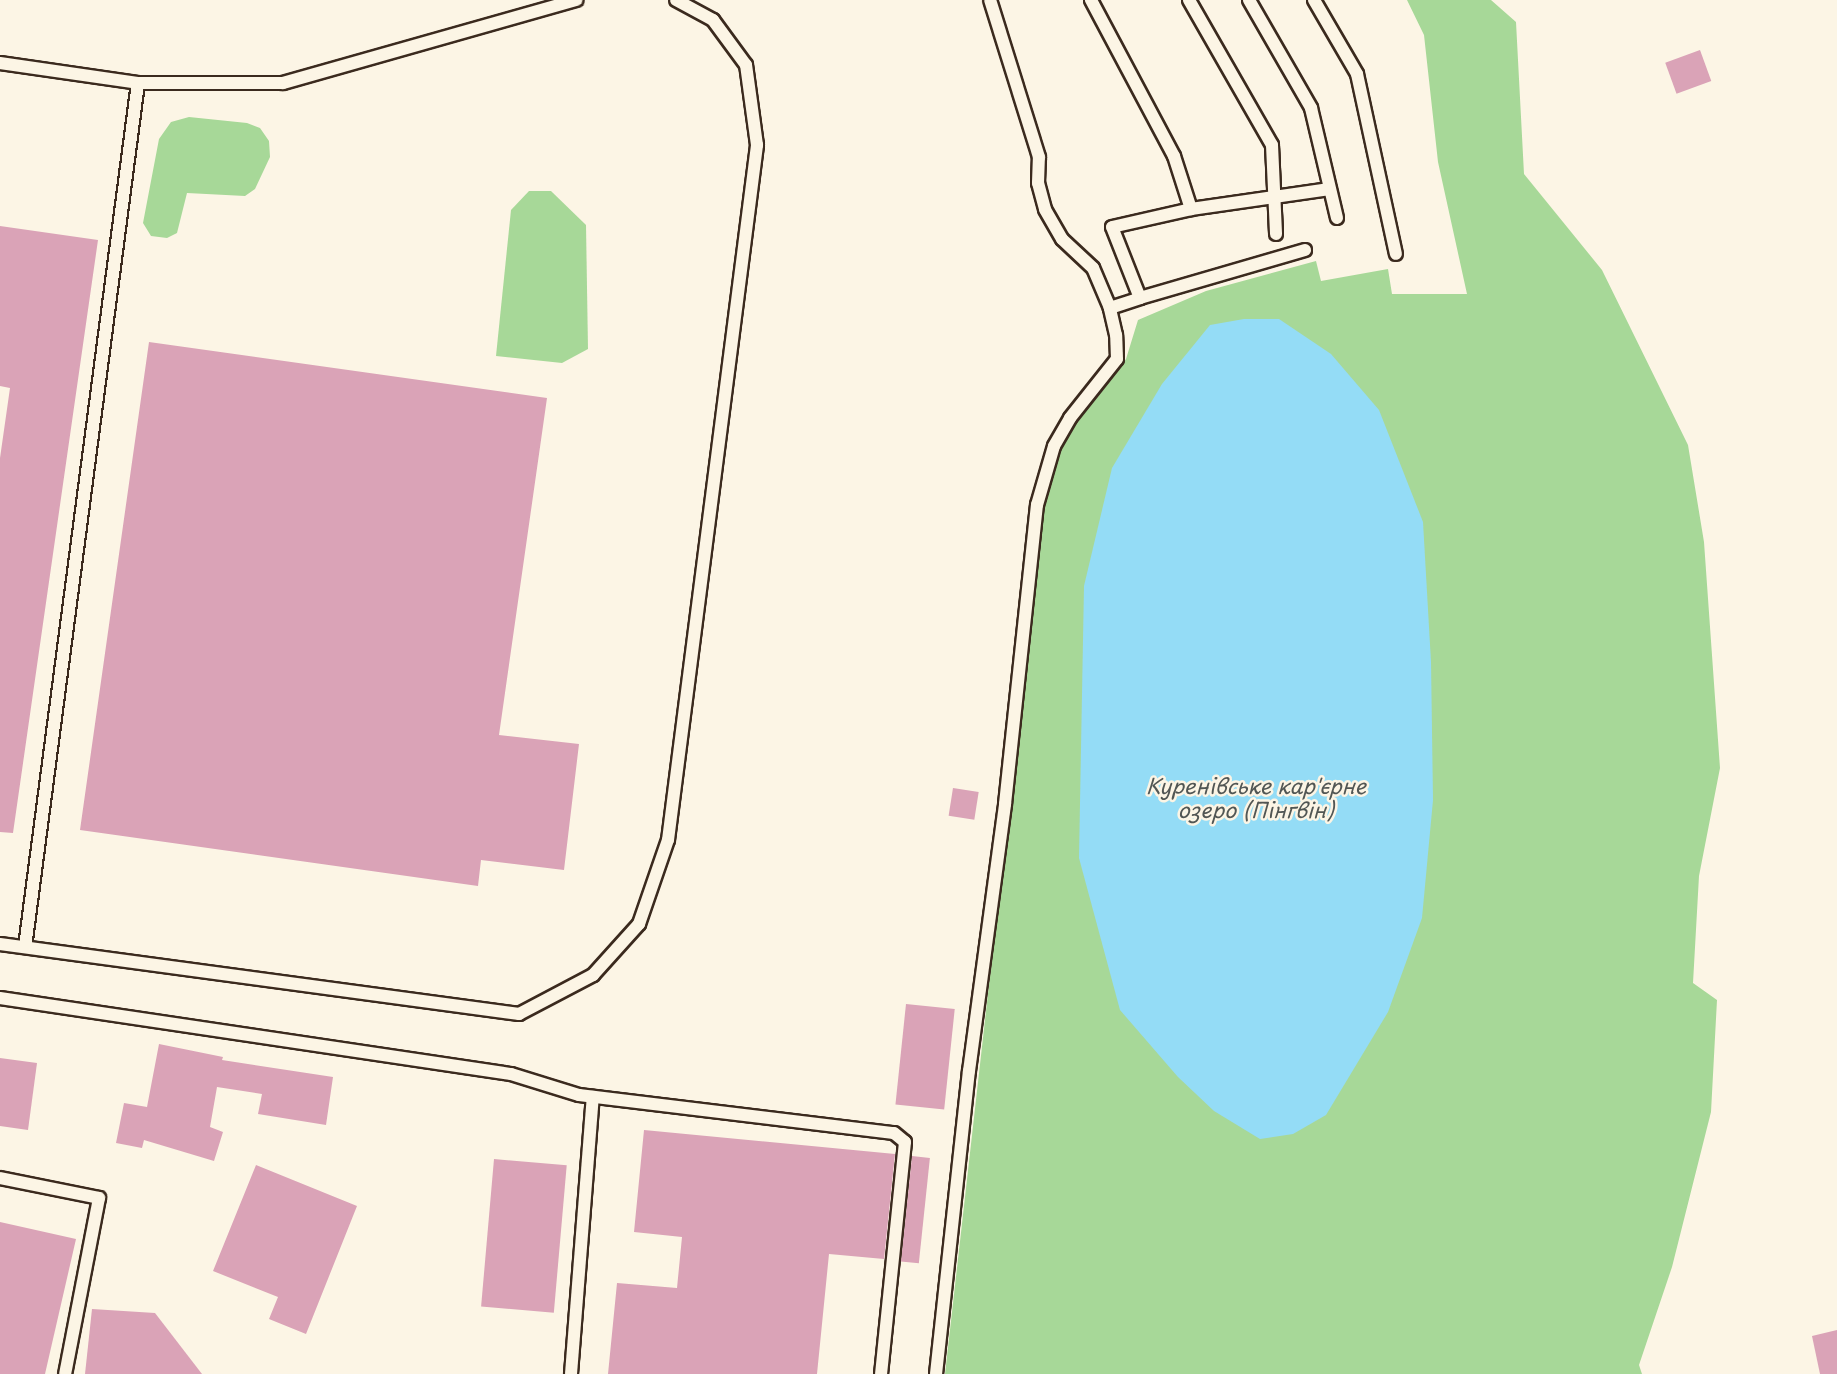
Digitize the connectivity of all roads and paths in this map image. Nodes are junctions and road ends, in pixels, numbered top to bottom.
1 (576, 0) edge
2 (676, 0) edge
3 (990, 0) edge
4 (1091, 0) edge
5 (1189, 0) edge
6 (1249, 0) edge
7 (1314, 0) edge
8 (0, 63) edge
9 (138, 83) junction
10 (1330, 189) junction
11 (1273, 196) junction
12 (1191, 209) junction
13 (1338, 218) dead end
14 (1276, 234) dead end
15 (1305, 250) dead end
16 (1396, 254) dead end
17 (1140, 298) junction
18 (1110, 308) junction
19 (0, 944) edge
20 (25, 947) junction
21 (0, 998) edge
22 (593, 1097) junction
23 (0, 1178) edge
24 (65, 1374) edge
25 (571, 1374) edge
26 (881, 1374) edge
27 (936, 1374) edge

1 - 9 lane
2 - 20 lane
3 - 18 lane
4 - 12 lane
5 - 11 lane
6 - 10 lane
7 - 16 lane
8 - 9 lane
9 - 20 lane
10 - 11 lane
10 - 13 lane
11 - 12 lane
11 - 14 lane
12 - 17 lane
15 - 17 lane
17 - 18 lane
18 - 27 lane
19 - 20 lane
21 - 22 lane
22 - 25 lane
22 - 26 lane
23 - 24 lane

